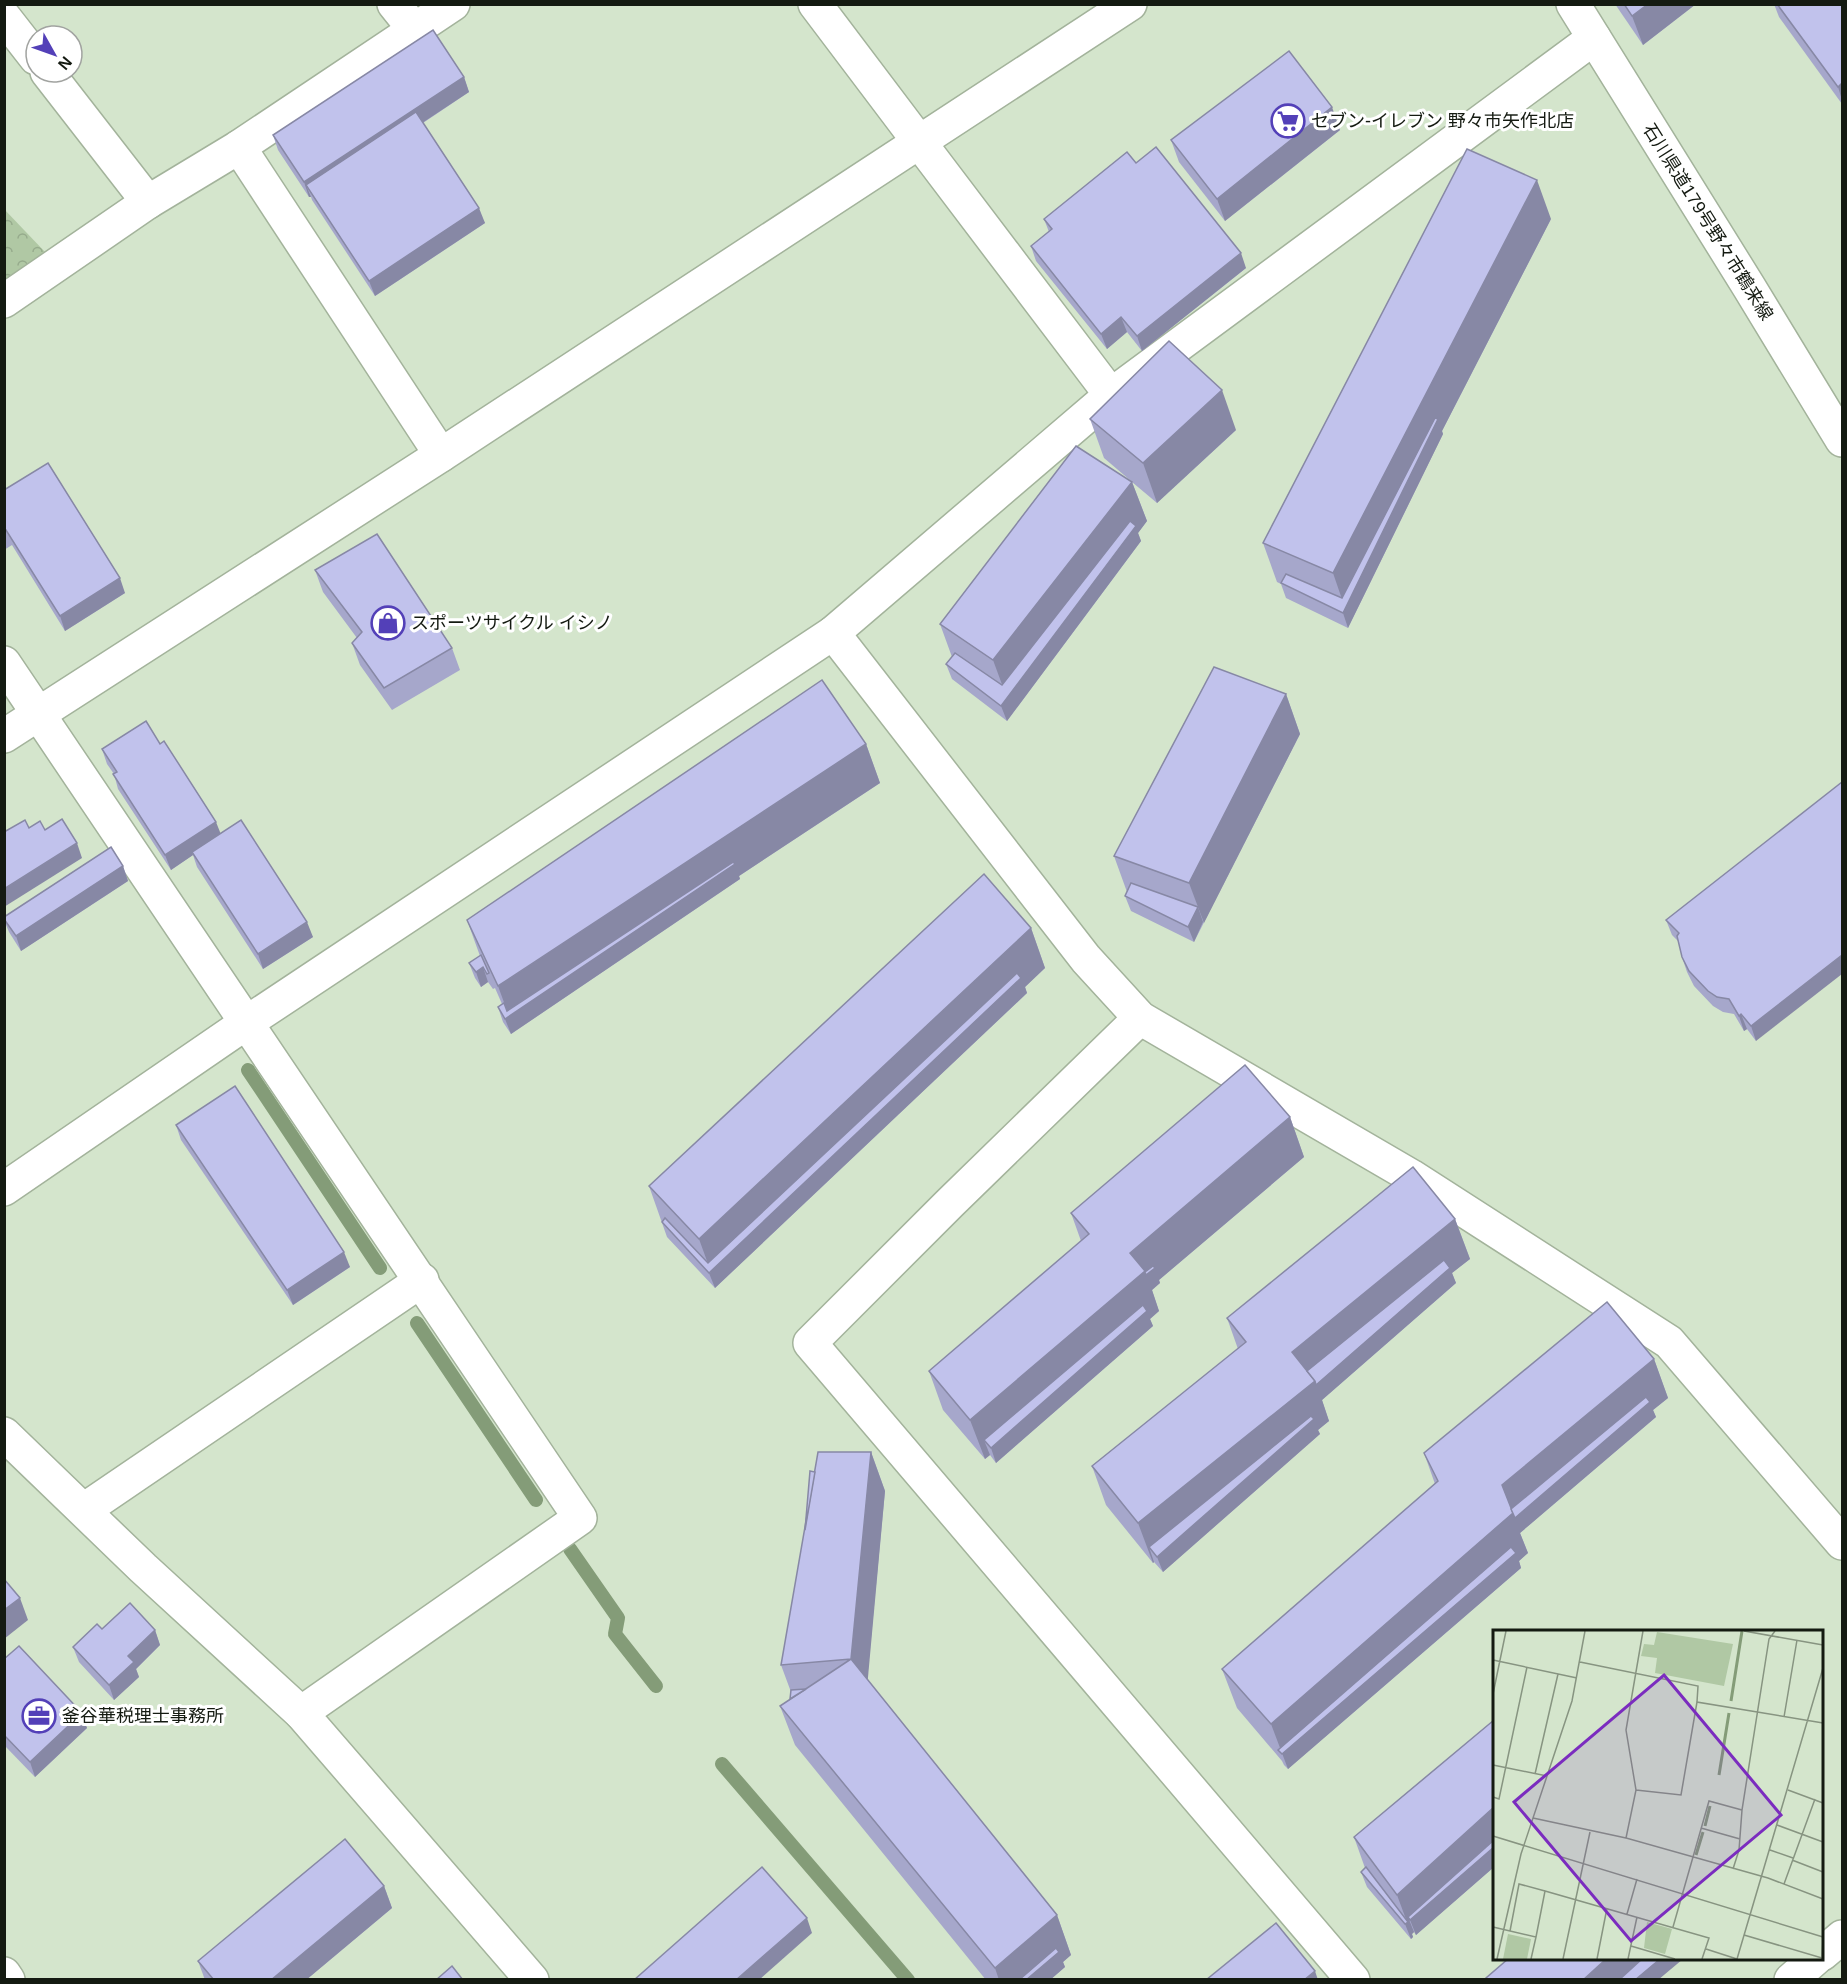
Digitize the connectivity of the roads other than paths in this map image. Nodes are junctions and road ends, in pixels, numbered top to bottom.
1 (453, 4) edge
2 (815, 4) edge
3 (1130, 4) edge
4 (1573, 4) edge
5 (4, 17) edge
6 (404, 17) edge
7 (1594, 38) junction
8 (24, 42) edge
9 (56, 84) edge
10 (920, 143) junction
11 (239, 147) junction
12 (148, 202) junction
13 (4, 301) edge
14 (1111, 395) junction
15 (1839, 426) edge
16 (441, 455) junction
17 (833, 633) junction
18 (4, 663) edge
19 (39, 714) junction
20 (4, 736) edge
21 (1140, 1018) junction
22 (246, 1023) junction
23 (4, 1189) edge
24 (422, 1281) junction
25 (4, 1434) edge
26 (84, 1510) junction
27 (1842, 1543) edge
28 (301, 1713) junction
29 (1842, 1937) edge
30 (1823, 1952) edge
31 (1815, 1960) edge
32 (4, 1974) edge
33 (8, 1980) edge
34 (532, 1980) edge
35 (1353, 1980) edge
36 (1791, 1980) edge

1 - 6 street
2 - 10 street
3 - 10 street
4 - 7 street, 石川県道179号野々市鶴来線
5 - 8 street
6 - 11 street
7 - 14 street
7 - 15 street, 石川県道179号野々市鶴来線
9 - 12 street
10 - 14 street
10 - 16 street
11 - 12 street
11 - 16 street
12 - 13 street
14 - 17 street
16 - 19 street
17 - 21 street
17 - 22 street
18 - 19 street
19 - 20 street
19 - 22 street
21 - 27 street
21 - 35 street
22 - 23 street
22 - 24 street
24 - 26 street
24 - 28 street
25 - 26 street
26 - 28 street
28 - 34 street
29 - 30 street
31 - 36 street
32 - 33 street

